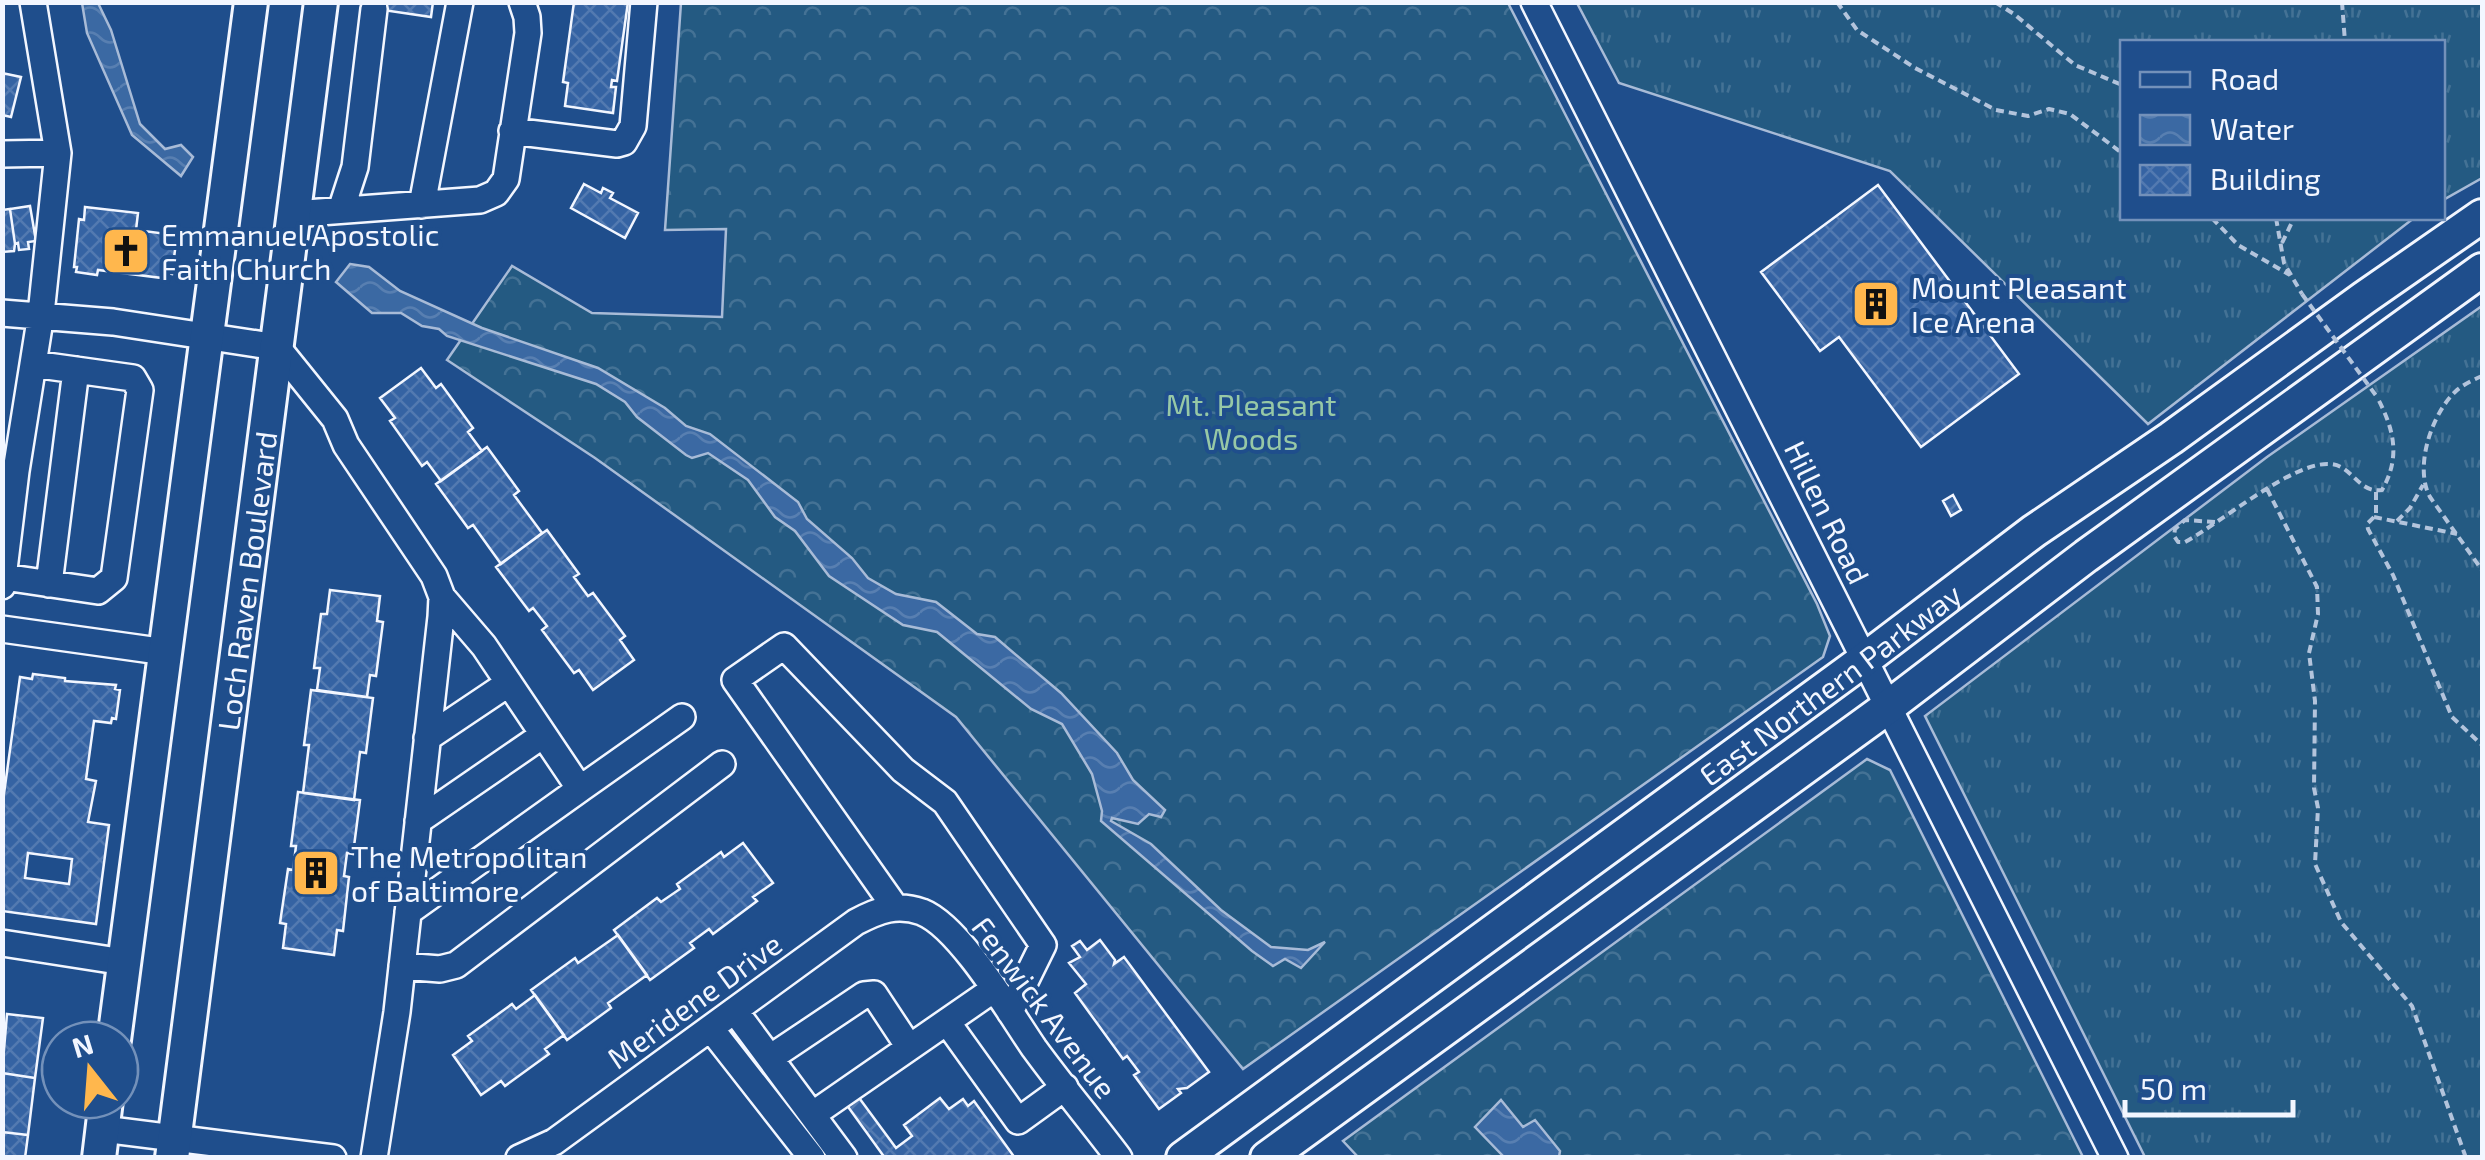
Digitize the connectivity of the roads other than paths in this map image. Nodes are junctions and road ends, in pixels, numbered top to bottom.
1 (33, 2) edge
2 (252, 2) edge
3 (321, 2) edge
4 (460, 2) edge
5 (522, 2) edge
6 (644, 2) edge
7 (1534, 2) edge
8 (374, 10) dead end
9 (512, 131) junction
10 (58, 152) junction
11 (2, 154) edge
12 (422, 205) junction
13 (341, 210) junction
14 (293, 214) junction
15 (2482, 216) edge
16 (2482, 270) edge
17 (2, 313) edge
18 (41, 314) junction
19 (208, 335) junction
20 (277, 347) junction
21 (34, 364) junction
22 (76, 370) junction
23 (9, 471) edge
24 (4, 576) edge
25 (48, 584) junction
26 (2, 586) edge
27 (442, 598) junction
28 (2, 629) edge
29 (166, 652) junction
30 (1864, 660) junction
31 (509, 684) junction
32 (1888, 707) junction
33 (682, 717) dead end
34 (543, 735) junction
35 (427, 738) junction
36 (722, 764) dead end
37 (580, 789) junction
38 (418, 821) junction
39 (902, 908) junction
40 (408, 912) junction
41 (2, 944) edge
42 (124, 962) junction
43 (402, 966) junction
44 (994, 989) junction
45 (735, 1011) junction
46 (1010, 1012) junction
47 (117, 1020) edge
48 (947, 1022) junction
49 (711, 1029) junction
50 (909, 1048) junction
51 (770, 1058) junction
52 (1065, 1088) junction
53 (812, 1115) junction
54 (103, 1129) edge
55 (173, 1148) edge
56 (334, 1158) edge
57 (374, 1158) edge
58 (520, 1158) edge
59 (812, 1158) edge
60 (844, 1158) edge
61 (1119, 1158) edge
62 (1182, 1158) edge
63 (1268, 1158) edge
64 (2115, 1158) edge

1 - 10 street
2 - 19 main road
3 - 14 main road, Loch Raven Boulevard
4 - 12 street
5 - 9 street
6 - 9 street
7 - 30 street, Hillen Road
8 - 13 street
9 - 12 street
10 - 11 street
10 - 18 street
12 - 13 street
13 - 14 street
14 - 20 main road, Loch Raven Boulevard
15 - 30 main road, East Northern Parkway
16 - 32 main road, East Northern Parkway
17 - 18 street
18 - 19 street
18 - 21 street
19 - 20 street
19 - 29 main road
20 - 27 street
20 - 55 main road, Loch Raven Boulevard
21 - 22 street
21 - 23 street
22 - 25 street
22 - 25 street
23 - 24 street
24 - 25 street
24 - 26 street
27 - 31 street
27 - 35 street
28 - 29 street
29 - 42 main road
30 - 32 street, Hillen Road
30 - 62 main road, East Northern Parkway
31 - 34 street
31 - 35 street
32 - 63 main road, East Northern Parkway
32 - 64 street, Hillen Road
33 - 37 street
34 - 37 street
34 - 38 street
35 - 38 street
36 - 43 street
37 - 40 street
38 - 40 street
39 - 44 street, Fenwick Avenue
39 - 45 street, Meridene Drive
39 - 46 street
40 - 43 street
41 - 42 street
42 - 47 main road
43 - 57 street
44 - 46 street, Fenwick Avenue
44 - 48 street
45 - 49 street, Meridene Drive
45 - 51 street
46 - 52 street, Fenwick Avenue
48 - 50 street
48 - 52 street
49 - 58 street, Meridene Drive
49 - 59 street
50 - 51 street
50 - 53 street
51 - 53 street
52 - 61 street, Fenwick Avenue
53 - 60 street
54 - 55 street
55 - 56 street

